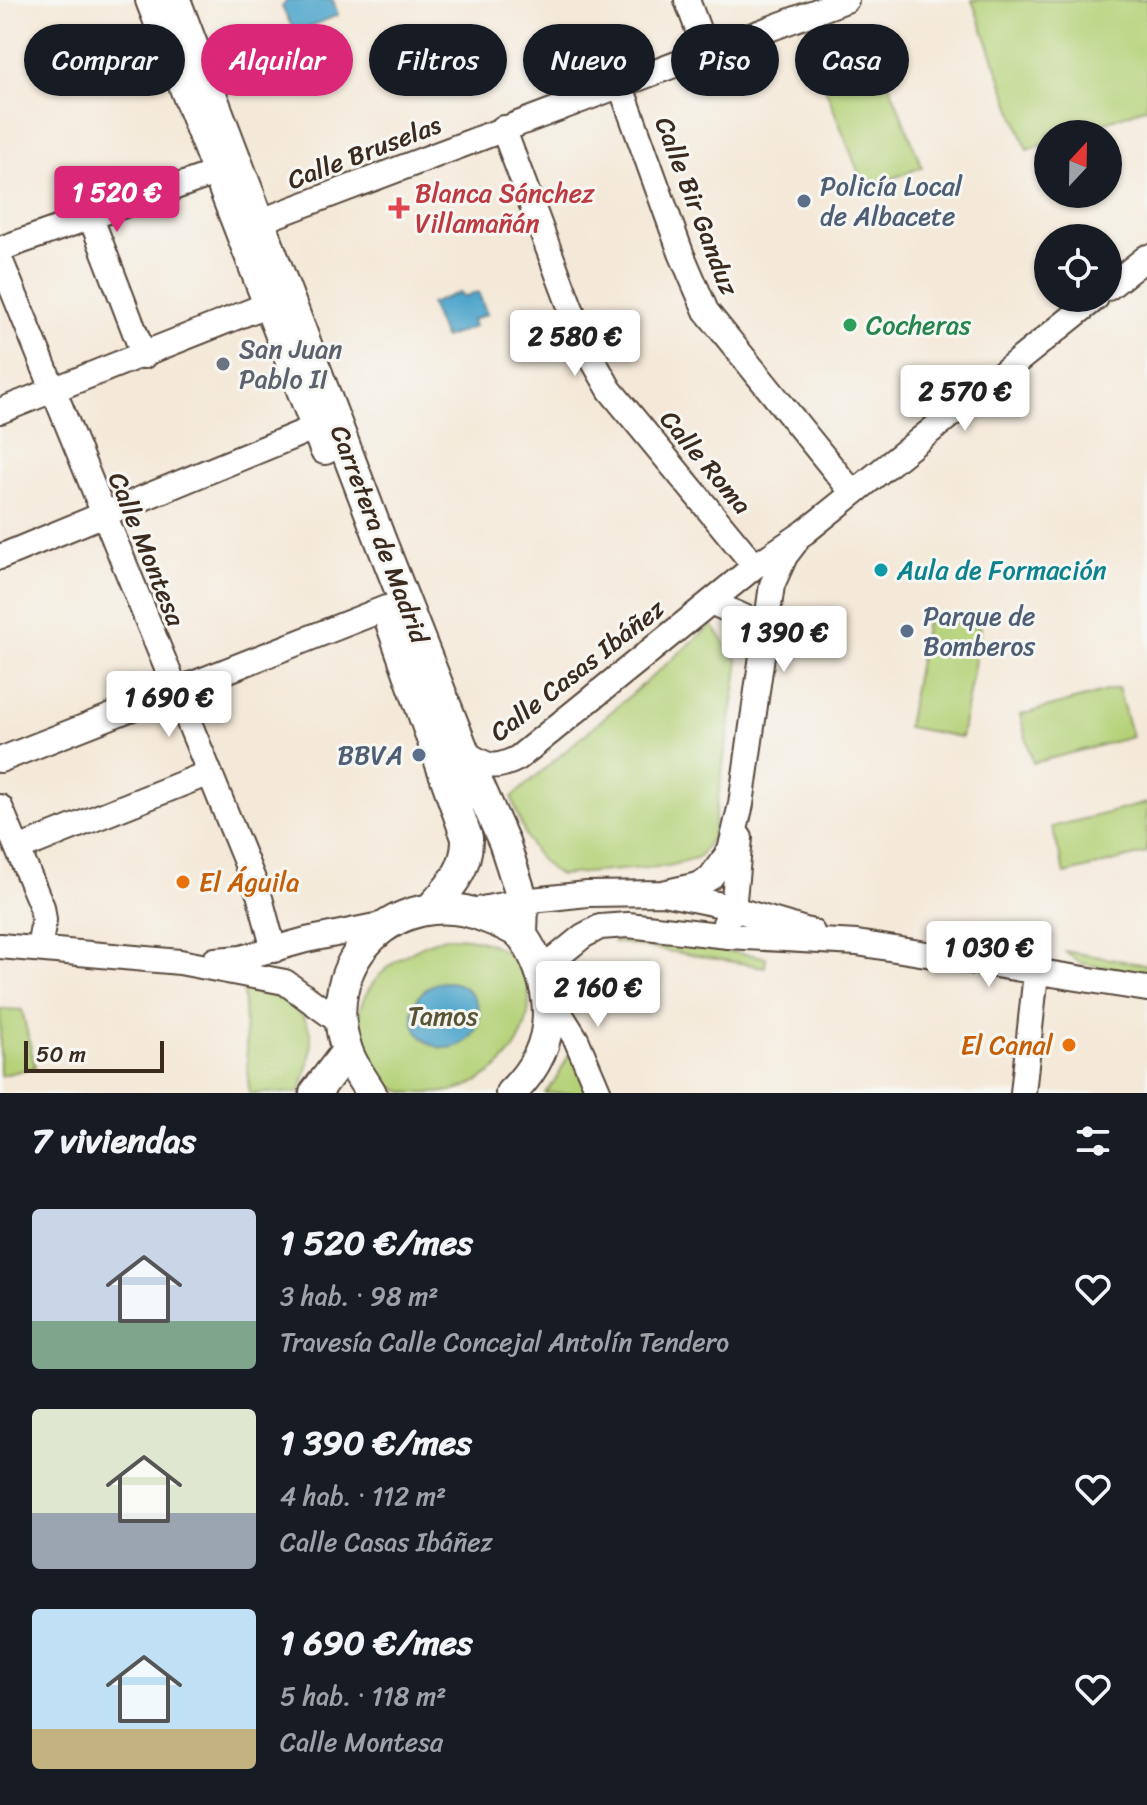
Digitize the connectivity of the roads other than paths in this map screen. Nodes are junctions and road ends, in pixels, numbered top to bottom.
1 (151, 0) edge
2 (175, 0) edge
3 (687, 0) edge
4 (846, 0) edge
5 (696, 24) edge
6 (779, 24) edge
7 (588, 96) edge
8 (624, 96) edge
9 (503, 128) junction
10 (218, 172) junction
11 (91, 218) junction
12 (261, 221) junction
13 (0, 249) edge
14 (1147, 257) edge
15 (0, 259) edge
16 (1122, 277) edge
17 (269, 304) junction
18 (1079, 312) edge
19 (144, 356) junction
20 (54, 389) junction
21 (0, 411) edge
22 (316, 427) junction
23 (853, 493) junction
24 (103, 515) junction
25 (805, 532) junction
26 (0, 557) edge
27 (755, 566) junction
28 (711, 602) junction
29 (386, 608) junction
30 (764, 644) junction
31 (175, 691) junction
32 (464, 752) junction
33 (0, 760) edge
34 (209, 773) junction
35 (741, 804) junction
36 (0, 807) edge
37 (18, 849) junction
38 (663, 893) junction
39 (523, 901) junction
40 (430, 909) junction
41 (733, 909) junction
42 (472, 911) junction
43 (391, 922) junction
44 (710, 934) junction
45 (522, 935) junction
46 (836, 941) junction
47 (0, 946) edge
48 (39, 949) junction
49 (274, 950) junction
50 (180, 962) junction
51 (1036, 973) junction
52 (543, 981) junction
53 (1147, 989) edge
54 (344, 1037) junction
55 (315, 1093) edge
56 (371, 1093) edge
57 (511, 1093) edge
58 (599, 1093) edge
59 (1023, 1093) edge

1 - 10 main road, Carretera de Madrid
2 - 12 main road, Carretera de Madrid
3 - 5 street
4 - 6 street, Calle Bruselas
7 - 9 street, Calle Bruselas
8 - 23 street, Calle Bir Ganduz
9 - 12 street, Calle Bruselas
9 - 27 street, Calle Roma
10 - 11 street
10 - 17 main road, Carretera de Madrid
11 - 13 street
11 - 19 street
12 - 32 main road, Carretera de Madrid
14 - 16 street
15 - 20 street, Calle Montesa
17 - 19 street
17 - 22 main road, Carretera de Madrid
18 - 23 street, Calle Casas Ibáñez
19 - 20 street
20 - 21 street
20 - 24 street, Calle Montesa
22 - 24 street
22 - 29 main road, Carretera de Madrid
23 - 25 street, Calle Casas Ibáñez
24 - 26 street
24 - 31 street, Calle Montesa
25 - 27 street, Calle Casas Ibáñez
25 - 30 street
27 - 28 street, Calle Casas Ibáñez
28 - 30 street
28 - 32 street, Calle Casas Ibáñez
29 - 31 street
29 - 40 main road, Carretera de Madrid
30 - 35 street
31 - 33 street
31 - 34 street, Calle Montesa
32 - 39 main road, Carretera de Madrid
34 - 37 street
34 - 49 street, Calle Montesa
35 - 38 street
35 - 41 street
36 - 37 street
37 - 48 street
38 - 39 street
38 - 41 street
39 - 42 street
39 - 45 main road, Carretera de Madrid
40 - 42 main road
40 - 43 main road
41 - 44 street
41 - 46 street
42 - 45 main road
43 - 49 street
43 - 54 main road
44 - 46 street
44 - 52 street
45 - 52 main road
46 - 51 street
47 - 48 street
48 - 50 street
49 - 50 street
50 - 54 street
51 - 53 street
51 - 59 street
52 - 57 main road
52 - 58 street
54 - 55 main road
54 - 56 main road

